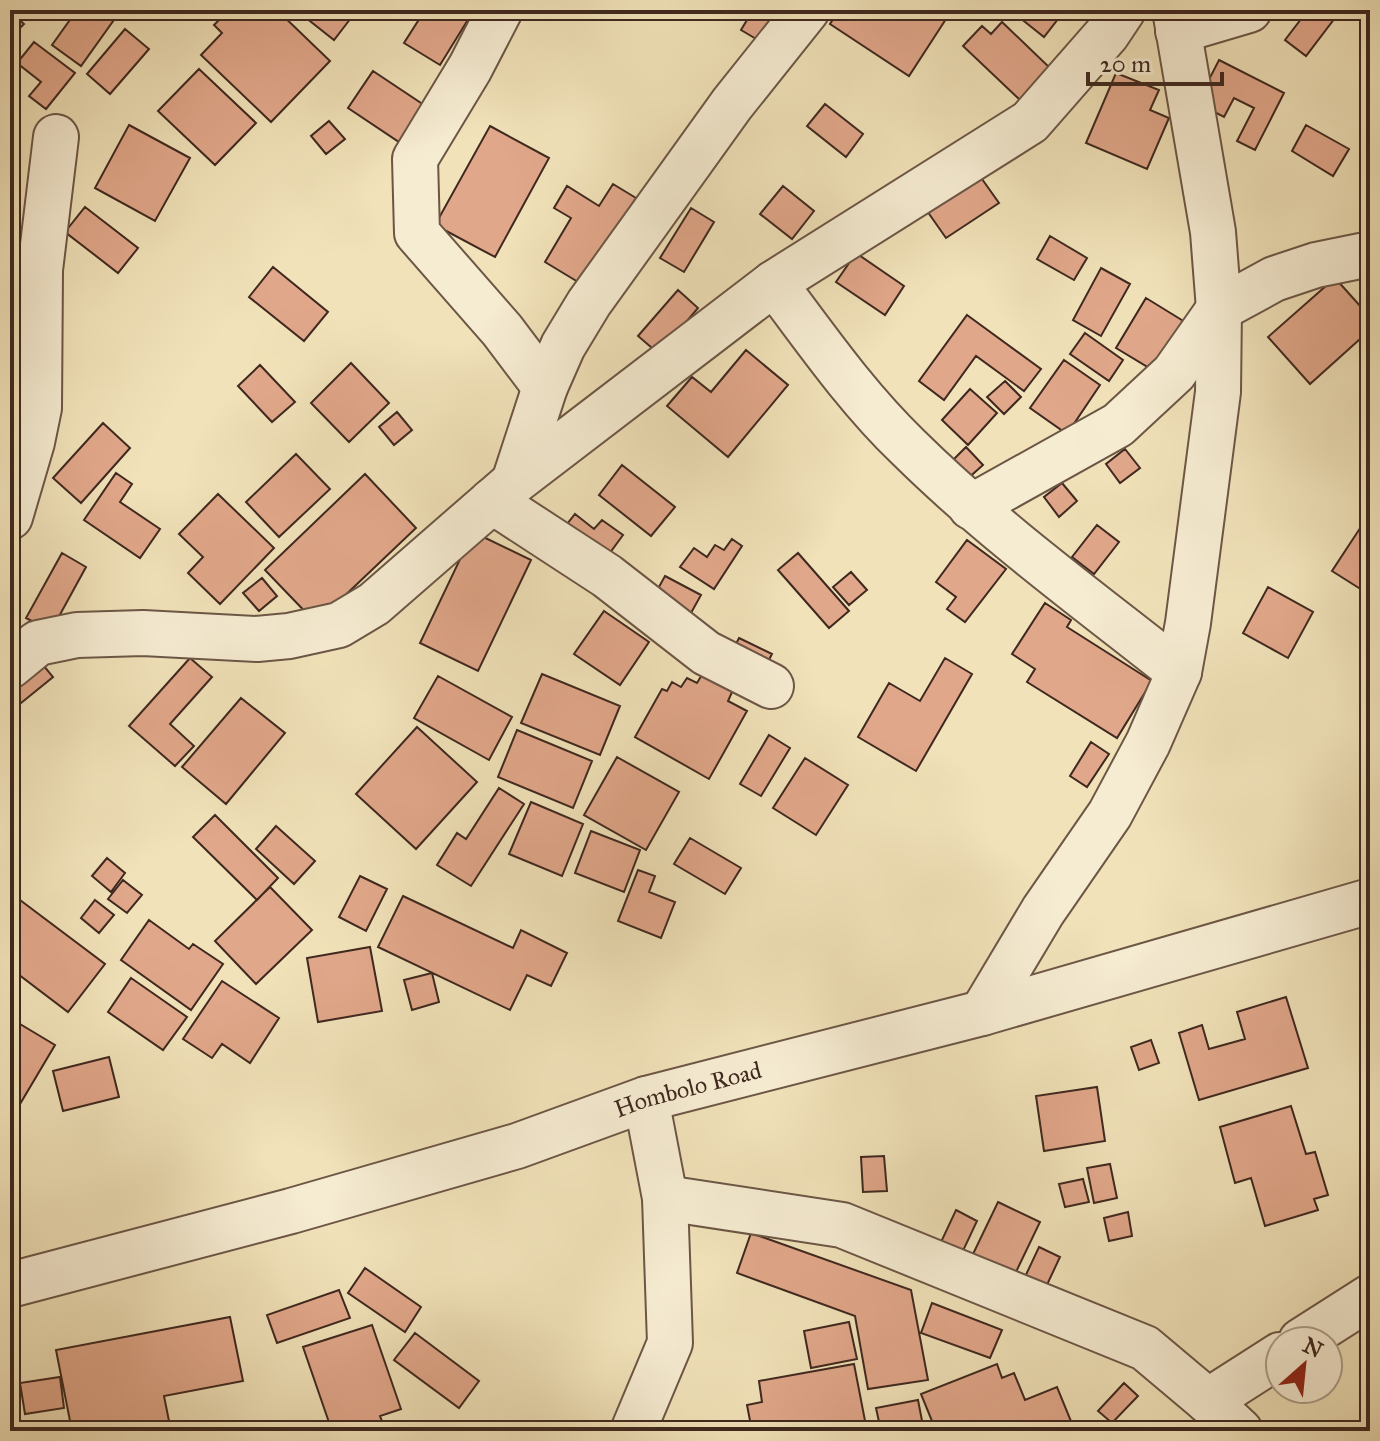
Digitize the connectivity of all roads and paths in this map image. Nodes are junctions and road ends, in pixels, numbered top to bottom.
1 (500, 10) edge
2 (807, 10) edge
3 (1123, 10) edge
4 (1249, 10) edge
5 (1176, 20) edge
6 (56, 137) dead end
7 (1370, 254) edge
8 (40, 270) junction
9 (774, 283) junction
10 (10, 303) edge
11 (1219, 309) junction
12 (545, 387) junction
13 (503, 491) junction
14 (971, 507) junction
15 (10, 517) edge
16 (19, 644) edge
17 (1179, 672) junction
18 (771, 686) dead end
19 (1370, 901) edge
20 (982, 1013) junction
21 (646, 1099) junction
22 (665, 1198) junction
23 (10, 1285) edge
24 (1370, 1297) edge
25 (1326, 1325) edge
26 (1264, 1365) edge
27 (1208, 1401) junction
28 (633, 1431) edge
29 (1240, 1431) edge

1 - 12 street
2 - 12 street
3 - 9 street
4 - 5 street
5 - 11 street
6 - 8 street
7 - 11 street
8 - 10 street
8 - 15 street
9 - 13 street
9 - 14 street
11 - 14 street
11 - 17 street
12 - 13 street
13 - 16 street
13 - 18 street
14 - 17 street
17 - 20 street
19 - 20 street, Hombolo Road
20 - 21 street, Hombolo Road
21 - 22 street
21 - 23 street, Hombolo Road
22 - 27 street
22 - 28 street
24 - 25 street
26 - 27 street
27 - 29 street

